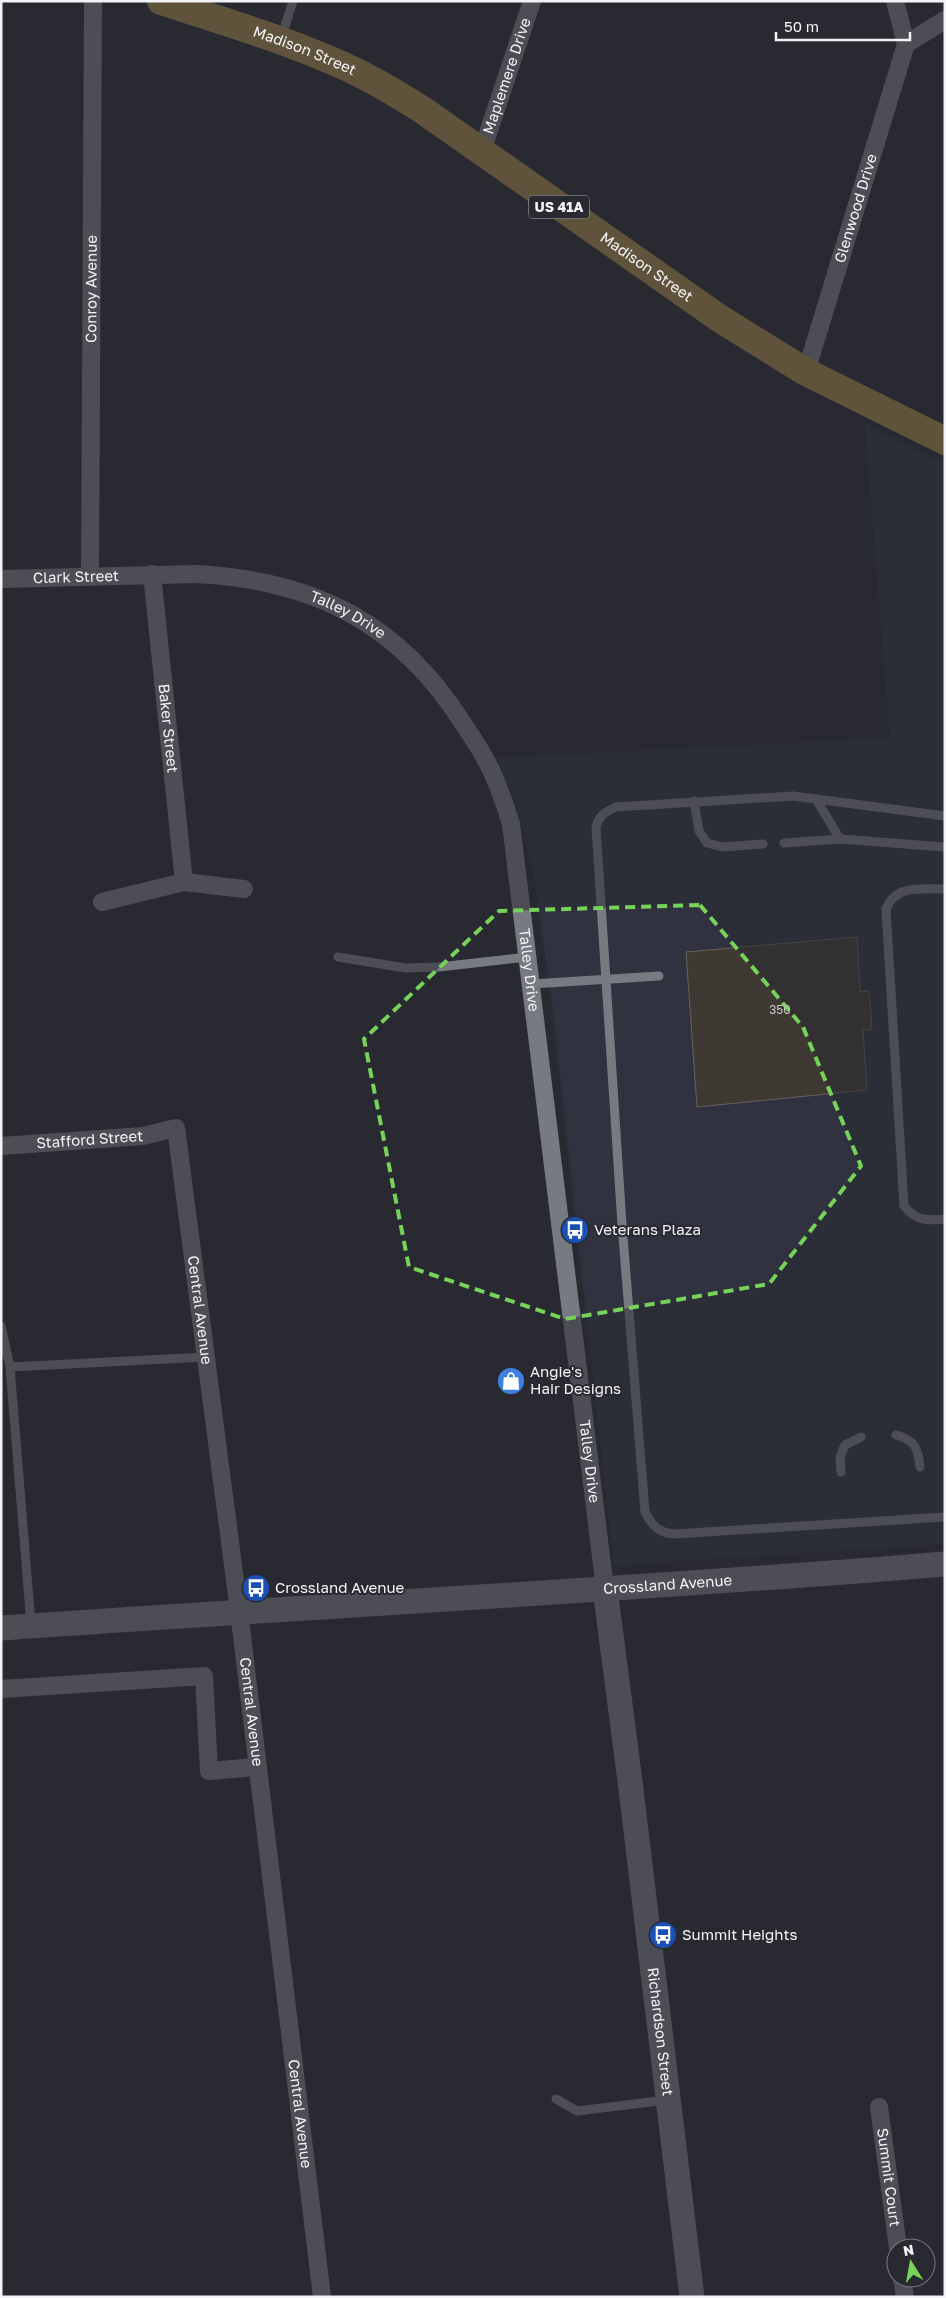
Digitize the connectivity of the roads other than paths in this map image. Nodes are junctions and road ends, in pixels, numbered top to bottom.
1 (93, 1) edge
2 (161, 1) edge
3 (293, 1) edge
4 (532, 1) edge
5 (895, 1) edge
6 (945, 20) edge
7 (280, 41) junction
8 (906, 44) junction
9 (482, 151) junction
10 (806, 372) junction
11 (945, 441) edge
12 (152, 574) junction
13 (90, 575) junction
14 (1, 579) edge
15 (816, 799) junction
16 (694, 801) junction
17 (945, 816) edge
18 (840, 839) junction
19 (784, 843) dead end
20 (763, 844) dead end
21 (945, 847) edge
22 (184, 882) junction
23 (244, 889) dead end
24 (945, 889) edge
25 (102, 902) dead end
26 (338, 957) dead end
27 (527, 957) junction
28 (659, 976) dead end
29 (606, 980) junction
30 (531, 984) junction
31 (176, 1128) joint
32 (1, 1146) edge
33 (945, 1219) edge
34 (1, 1326) edge
35 (206, 1358) junction
36 (10, 1367) junction
37 (896, 1435) dead end
38 (861, 1438) dead end
39 (920, 1467) dead end
40 (841, 1472) dead end
41 (945, 1517) edge
42 (945, 1564) edge
43 (604, 1589) junction
44 (238, 1611) junction
45 (32, 1626) junction
46 (1, 1628) edge
47 (1, 1689) edge
48 (257, 1767) junction
49 (556, 2099) dead end
50 (668, 2100) junction
51 (879, 2107) dead end
52 (897, 2238) edge
53 (322, 2297) edge
54 (692, 2297) edge

1 - 13 street, Conroy Avenue
2 - 7 main road, Madison Street / US 41A
3 - 7 lane
4 - 9 street, Maplemere Drive
5 - 8 street
6 - 8 street
7 - 9 main road, Madison Street / US 41A
8 - 10 street, Glenwood Drive
9 - 10 main road, Madison Street / US 41A
10 - 11 main road, Madison Street / US 41A
12 - 13 street, Clark Street
12 - 22 street, Baker Street
12 - 27 street, Talley Drive
13 - 14 street, Clark Street
15 - 16 lane
15 - 17 lane
15 - 18 lane
16 - 20 lane
16 - 29 lane
18 - 19 lane
18 - 21 lane
22 - 23 street
22 - 25 street
24 - 33 lane
26 - 27 lane
27 - 30 street, Talley Drive
28 - 29 lane
29 - 30 lane
29 - 41 lane
30 - 43 street, Talley Drive
31 - 32 street, Stafford Street
31 - 35 street, Central Avenue
34 - 36 lane
35 - 36 lane
35 - 44 street, Central Avenue
36 - 45 lane
37 - 39 lane
38 - 40 lane
42 - 43 main road, Crossland Avenue
43 - 44 main road, Crossland Avenue
43 - 50 main road, Richardson Street
44 - 45 main road, Crossland Avenue
44 - 48 street, Central Avenue
45 - 46 main road, Crossland Avenue
47 - 48 street
48 - 53 street, Central Avenue
49 - 50 lane
50 - 54 main road, Richardson Street
51 - 52 street, Summit Court

